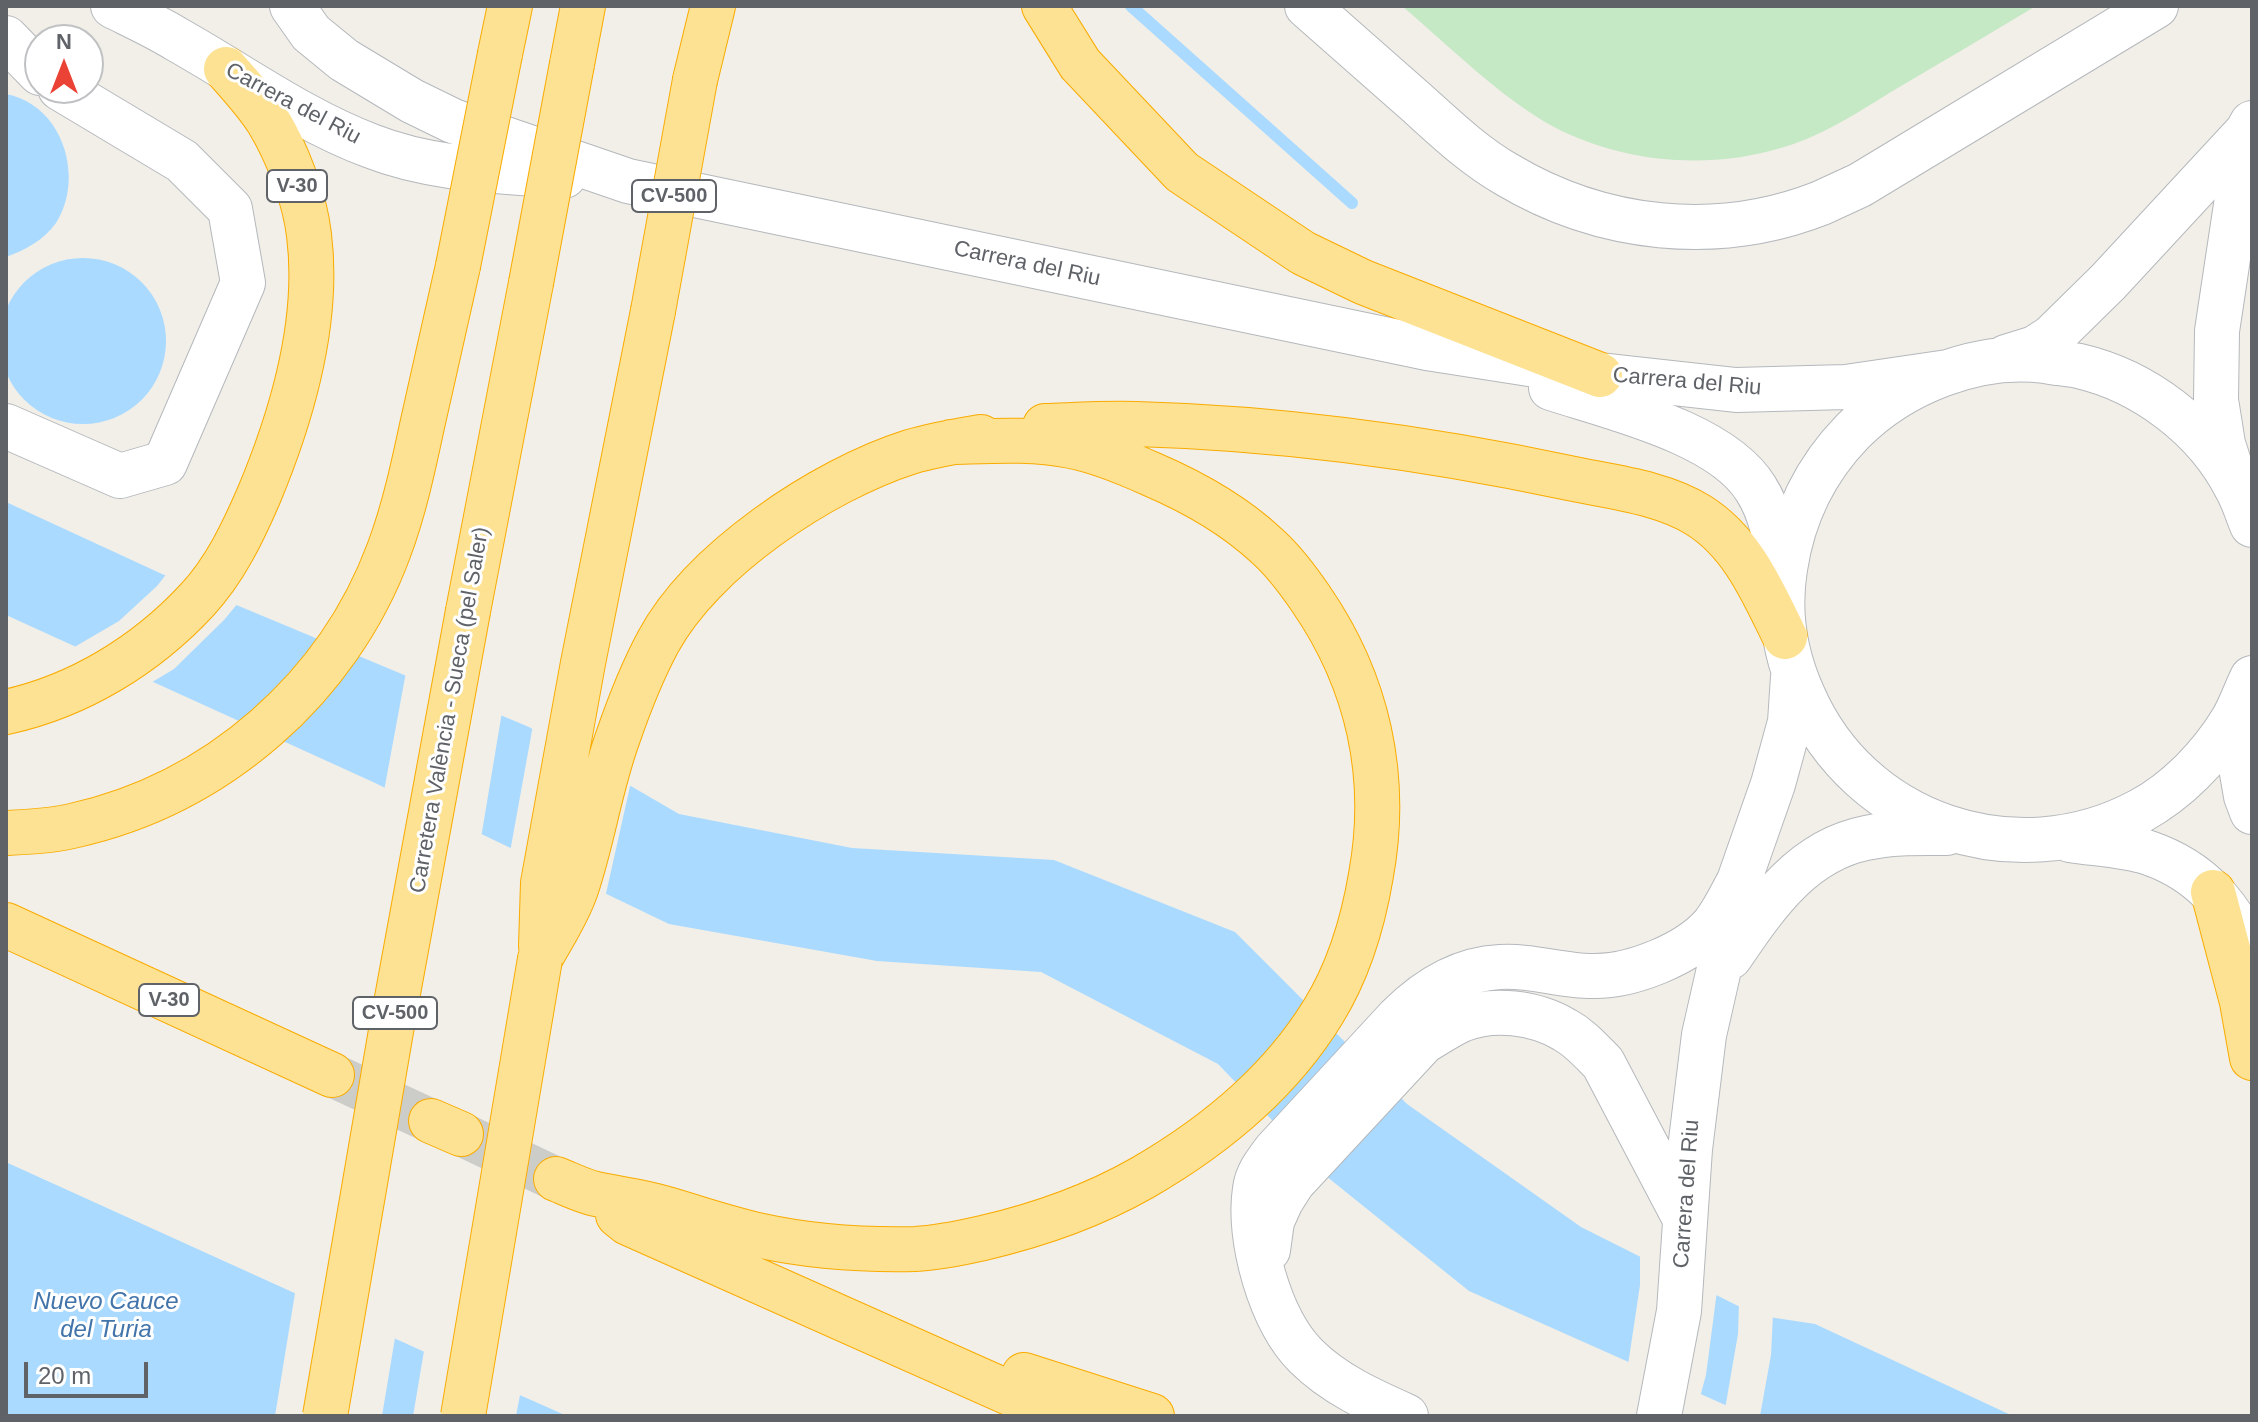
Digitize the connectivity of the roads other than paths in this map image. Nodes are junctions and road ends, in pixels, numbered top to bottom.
1 (113, 6) edge
2 (292, 6) edge
3 (510, 6) edge
4 (583, 6) edge
5 (713, 6) edge
6 (1044, 6) edge
7 (1307, 6) edge
8 (2156, 6) edge
9 (6, 38) edge
10 (24, 57) edge
11 (226, 69) junction
12 (87, 104) edge
13 (2250, 128) edge
14 (628, 181) junction
15 (1427, 348) junction
16 (1968, 367) junction
17 (1600, 375) junction
18 (6, 426) edge
19 (951, 442) junction
20 (2244, 506) edge
21 (1782, 589) junction
22 (1789, 656) junction
23 (2252, 678) edge
24 (6, 712) edge
25 (2233, 721) junction
26 (2252, 812) edge
27 (6, 833) edge
28 (1961, 833) junction
29 (2060, 838) junction
30 (1739, 881) junction
31 (2213, 892) junction
32 (6, 925) edge
33 (2252, 953) edge
34 (540, 959) junction
35 (1720, 972) junction
36 (1411, 1030) junction
37 (2252, 1058) edge
38 (332, 1075) tunnel mouth
39 (1684, 1217) junction
40 (816, 1308) junction
41 (325, 1416) edge
42 (463, 1416) edge
43 (1061, 1416) edge
44 (1152, 1416) edge
45 (1406, 1416) edge
46 (1659, 1416) edge

1 - 11 street, Carrera del Riu
2 - 14 street, Carrera del Riu
3 - 27 highway, bridge
4 - 41 highway, Carretera València - Sueca (pel Saler) / CV-500, bridge
5 - 34 highway, CV-500, bridge
6 - 17 highway
7 - 8 street
9 - 10 street
11 - 14 street, Carrera del Riu
11 - 24 highway, V-30
12 - 18 street
13 - 16 street
13 - 20 street
14 - 15 street, Carrera del Riu
15 - 17 street, Carrera del Riu
15 - 21 street, Carrera del Riu
16 - 17 street, Carrera del Riu
16 - 20 street
16 - 21 street
19 - 22 highway
19 - 34 highway
19 - 40 highway
21 - 22 street
22 - 28 street
22 - 30 street, Carrera del Riu
23 - 25 street
25 - 26 street
25 - 29 street
28 - 29 street
28 - 35 street, Carrera del Riu
29 - 31 street
30 - 35 street, Carrera del Riu
30 - 36 street
31 - 33 street
31 - 37 highway
32 - 38 highway, V-30
34 - 42 highway, CV-500, bridge
35 - 39 street, Carrera del Riu
36 - 39 street
36 - 45 street
39 - 46 street, Carrera del Riu
40 - 43 highway
40 - 44 highway

